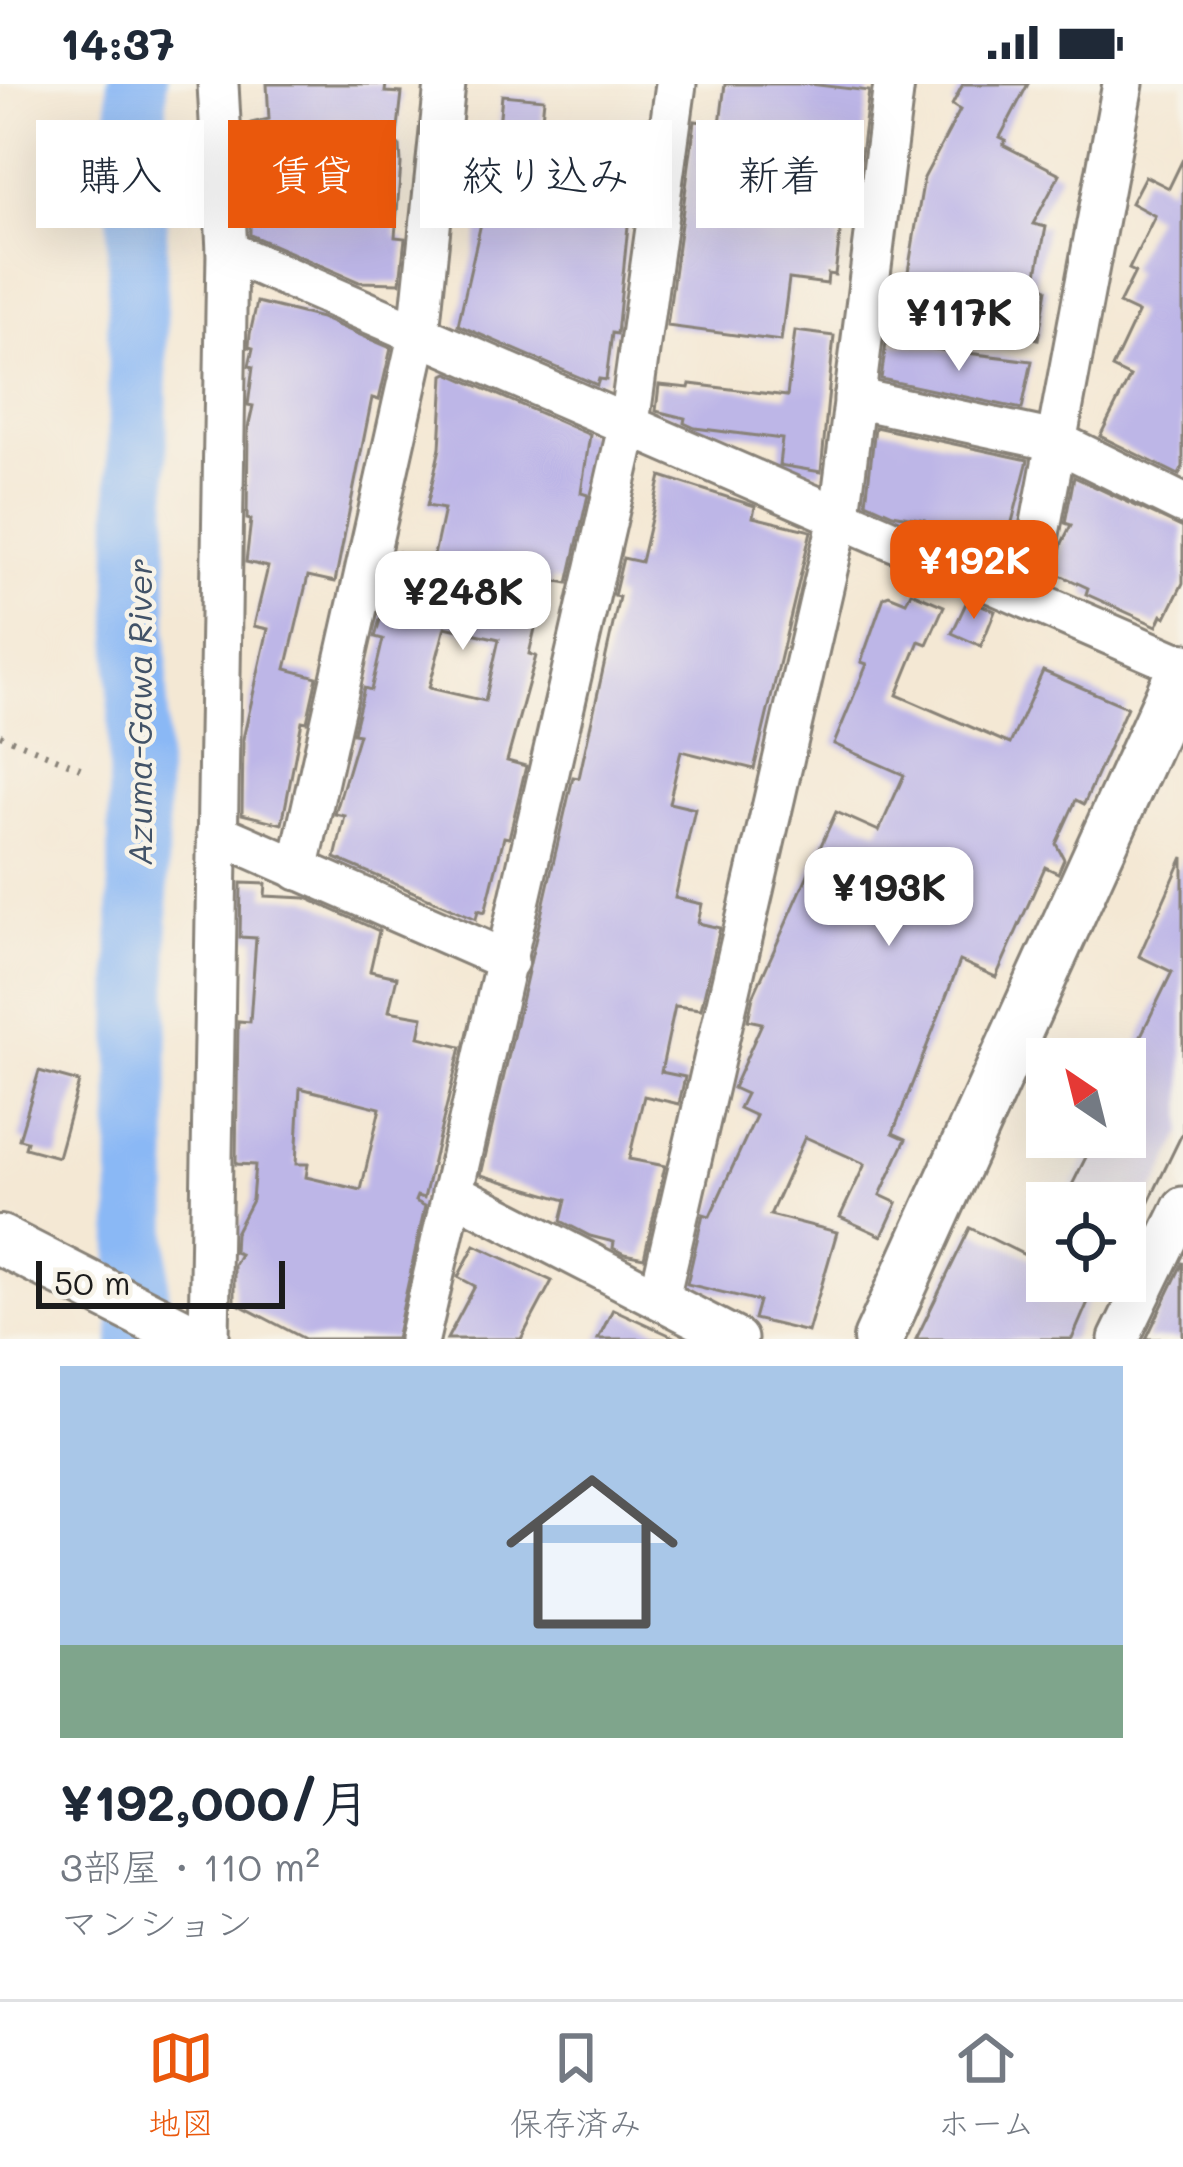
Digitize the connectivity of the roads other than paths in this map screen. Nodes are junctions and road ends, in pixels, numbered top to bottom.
1 (218, 84) edge
2 (445, 84) edge
3 (676, 84) edge
4 (894, 84) edge
5 (1123, 84) edge
6 (227, 251) junction
7 (419, 332) junction
8 (854, 398) junction
9 (628, 423) junction
10 (1055, 441) junction
11 (1183, 504) edge
12 (840, 514) junction
13 (1027, 598) junction
14 (1183, 666) edge
15 (217, 833) junction
16 (298, 870) junction
17 (508, 961) junction
18 (452, 1192) junction
19 (1183, 1207) edge
20 (0, 1240) edge
21 (659, 1298) junction
22 (196, 1337) edge
23 (419, 1339) edge
24 (737, 1339) edge
25 (878, 1339) edge
26 (1119, 1339) edge

1 - 6 street
2 - 7 street
3 - 9 street
4 - 8 street
5 - 10 street
6 - 7 street
6 - 15 street
7 - 9 street
7 - 16 street
8 - 10 street
8 - 12 street
9 - 12 street
9 - 17 street
10 - 11 street
10 - 13 street
12 - 13 street
12 - 21 street
13 - 14 street
14 - 25 street
15 - 16 street
15 - 22 street
16 - 17 street
17 - 18 street
18 - 21 street
18 - 23 street
19 - 26 street
20 - 22 street
21 - 24 street

